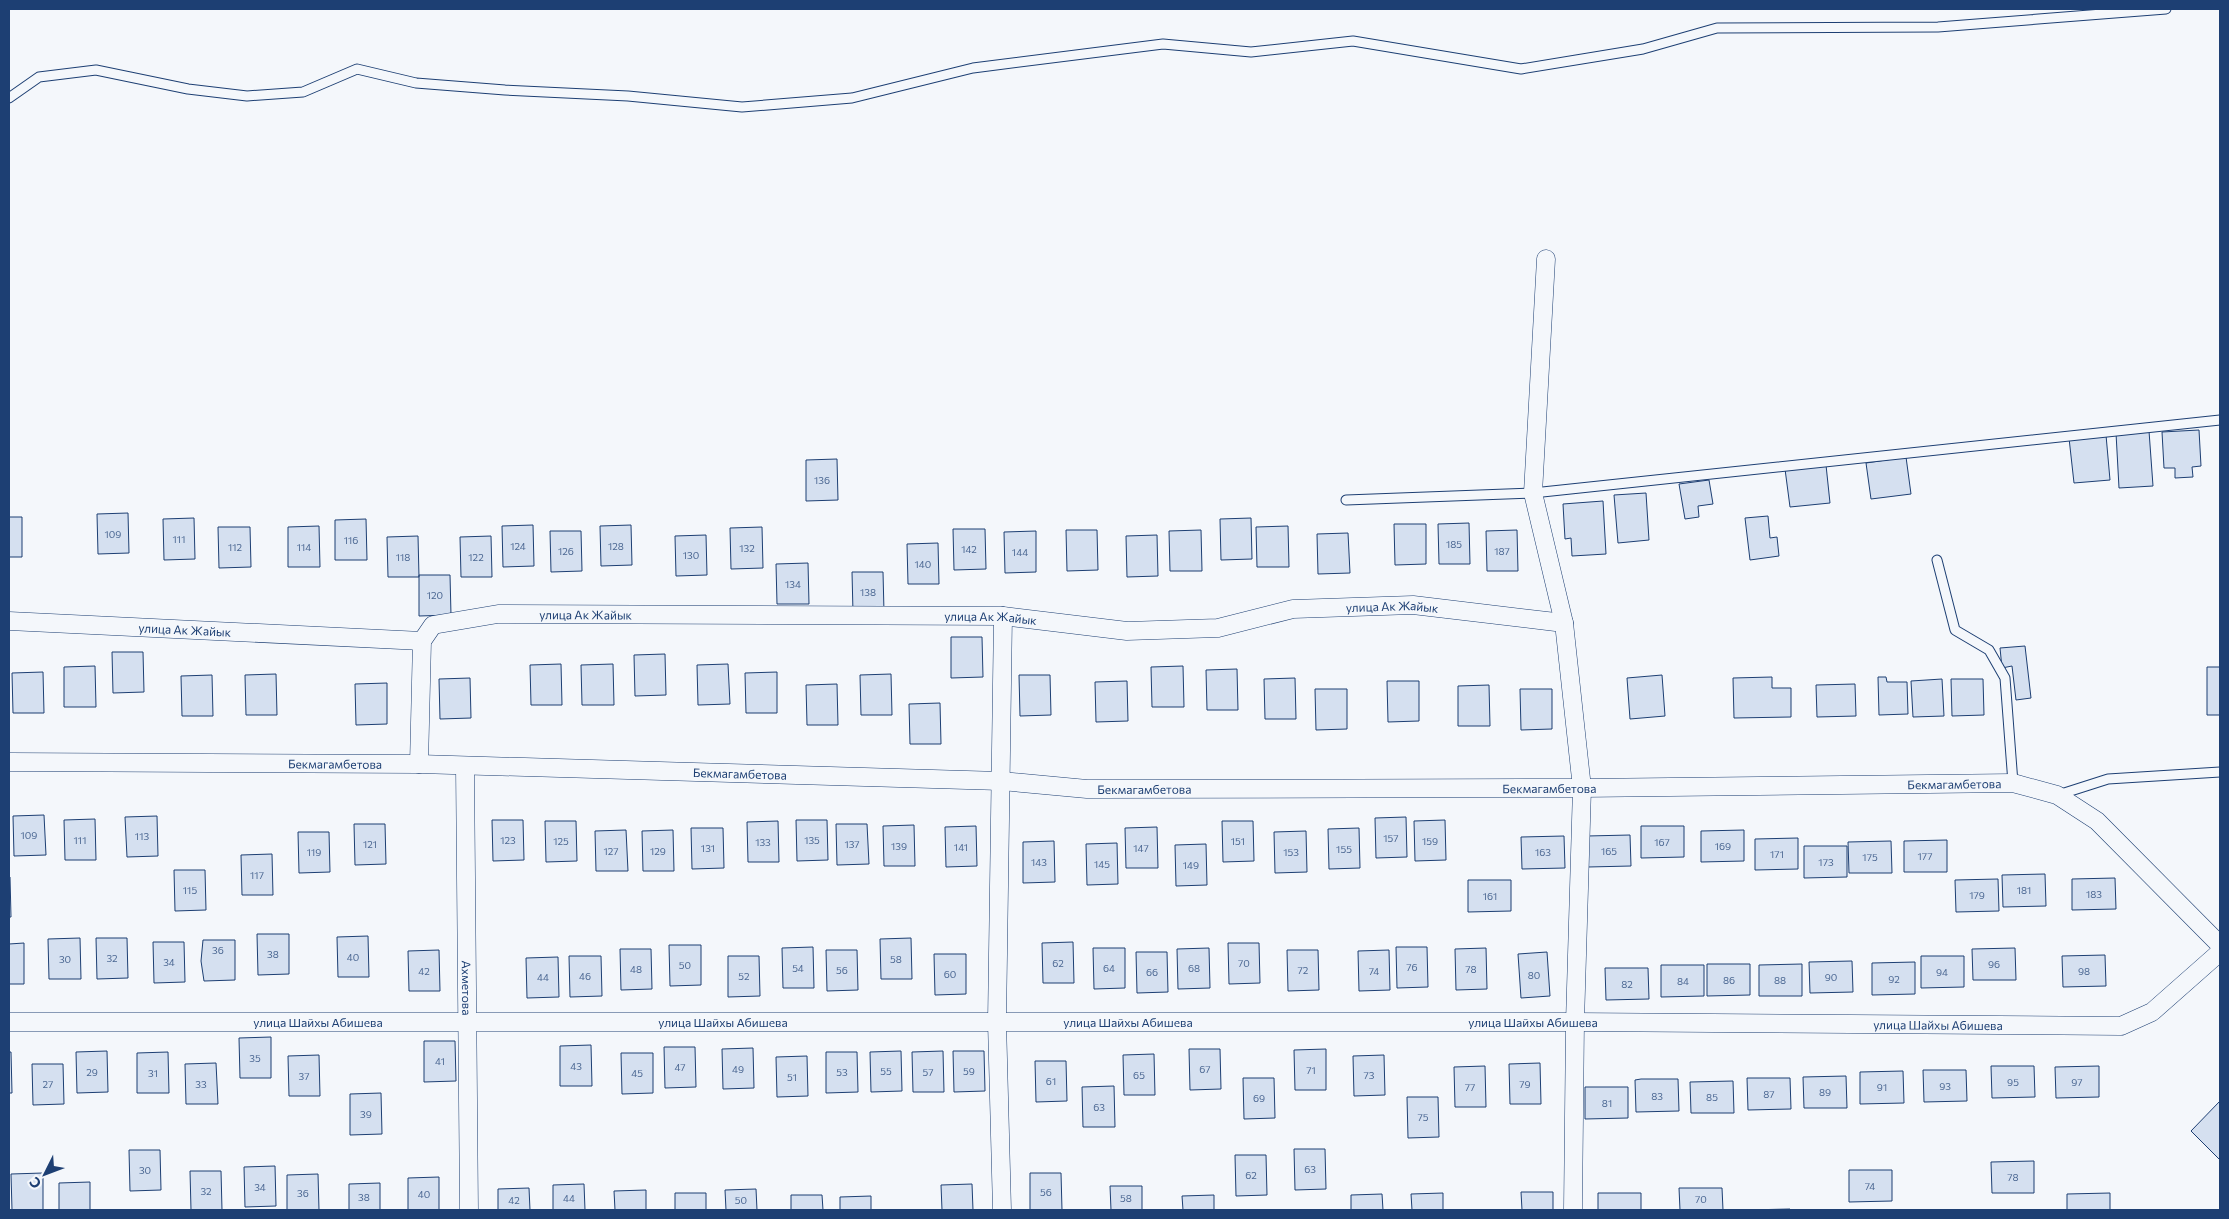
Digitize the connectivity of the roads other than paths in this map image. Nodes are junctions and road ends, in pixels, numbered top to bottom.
1 (2166, 9) edge
2 (9, 98) edge
3 (1546, 259) dead end
4 (2220, 420) edge
5 (1533, 493) junction
6 (1346, 500) dead end
7 (1937, 560) dead end
8 (1003, 616) junction
9 (9, 621) edge
10 (1564, 623) junction
11 (422, 641) junction
12 (9, 762) edge
13 (419, 764) junction
14 (465, 766) junction
15 (2220, 772) edge
16 (1001, 781) junction
17 (2013, 783) junction
18 (1582, 788) junction
19 (2057, 795) junction
20 (2220, 945) edge
21 (2220, 952) edge
22 (469, 1021) junction
23 (9, 1022) edge
24 (997, 1022) junction
25 (1574, 1022) junction
26 (469, 1210) edge
27 (1002, 1210) edge
28 (1573, 1210) edge

1 - 2 lane
3 - 5 street
4 - 5 lane
5 - 6 lane
5 - 10 street
7 - 17 lane
8 - 10 street, улица Ак Жайык
8 - 11 street, улица Ак Жайык
8 - 16 street
9 - 11 street, улица Ак Жайык
10 - 18 street
11 - 13 street
12 - 13 street, Бекмагамбетова
13 - 14 street, Бекмагамбетова
14 - 16 street, Бекмагамбетова
14 - 22 street, Ахметова
15 - 19 lane
16 - 18 street, Бекмагамбетова
16 - 24 street
17 - 18 street, Бекмагамбетова
17 - 19 street, Бекмагамбетова
18 - 25 street
19 - 20 street, Бекмагамбетова
21 - 25 street, улица Шайхы Абишева
22 - 23 street, улица Шайхы Абишева
22 - 24 street, улица Шайхы Абишева
22 - 26 street, Ахметова
24 - 25 street, улица Шайхы Абишева
24 - 27 street
25 - 28 street

